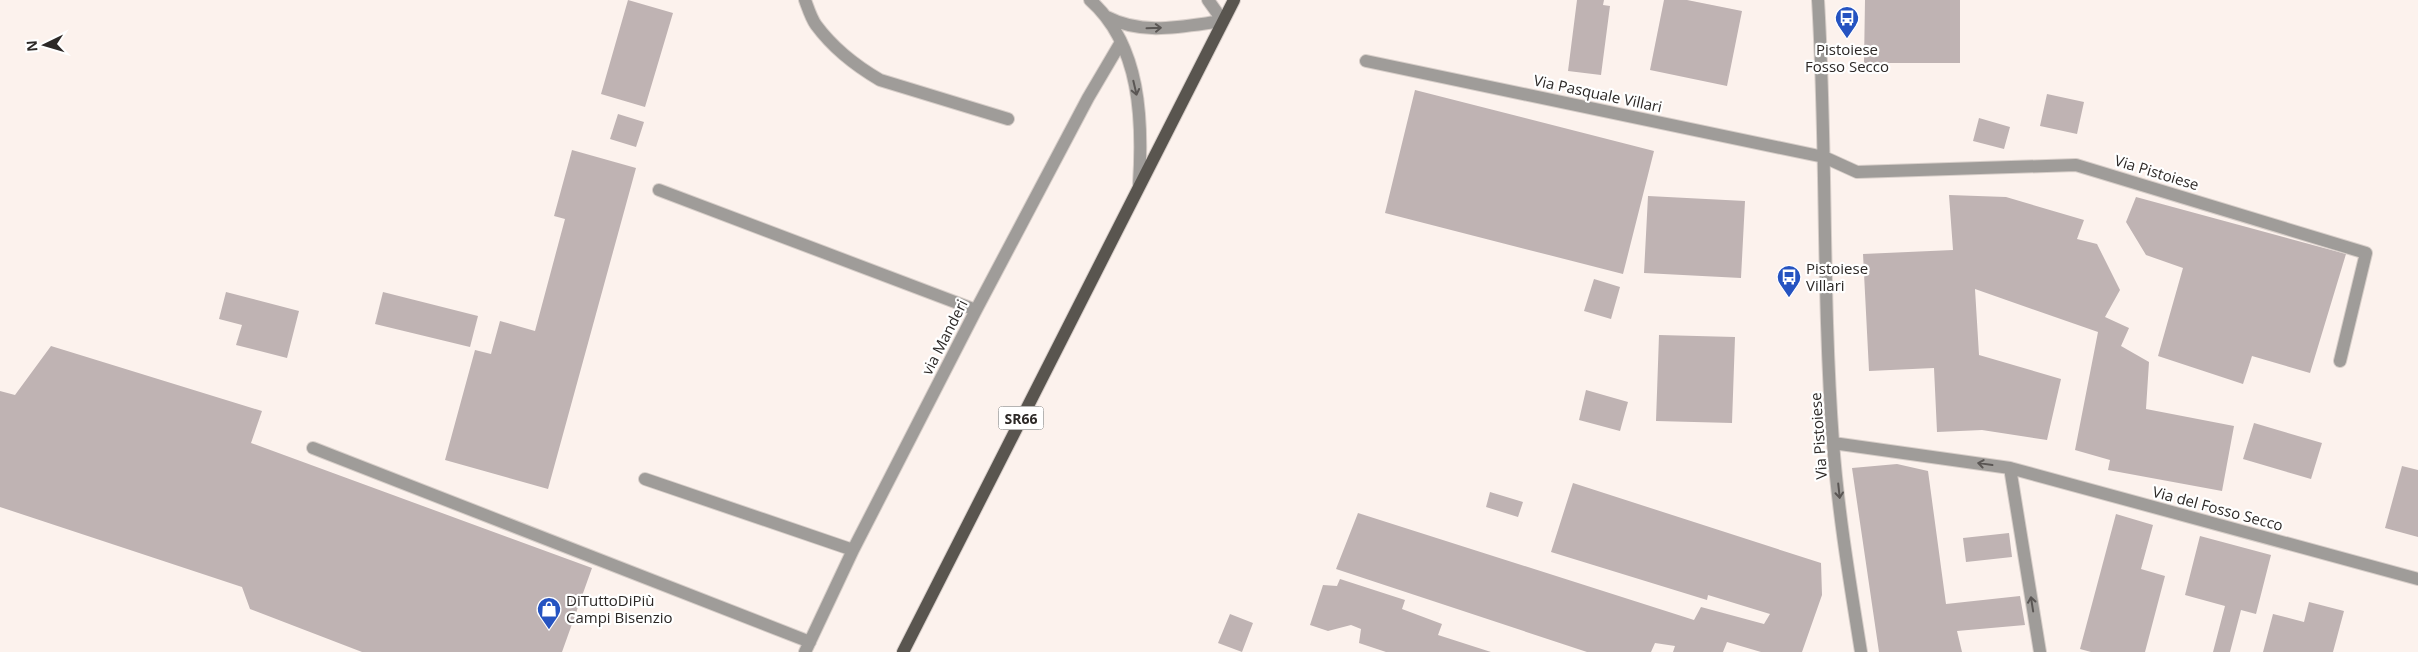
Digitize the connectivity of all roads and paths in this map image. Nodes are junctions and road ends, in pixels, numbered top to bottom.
1 (805, 0) edge
2 (1090, 0) edge
3 (1208, 0) edge
4 (1234, 0) edge
5 (1818, 0) edge
6 (1107, 17) junction
7 (1223, 21) junction
8 (1121, 42) junction
9 (1366, 61) dead end
10 (1008, 119) dead end
11 (1824, 156) junction
12 (1139, 184) junction
13 (659, 190) dead end
14 (976, 310) junction
15 (2340, 362) dead end
16 (1833, 443) junction
17 (313, 448) dead end
18 (2010, 468) junction
19 (645, 479) dead end
20 (853, 550) junction
21 (2418, 579) edge
22 (808, 647) edge
23 (903, 652) edge
24 (1861, 652) edge
25 (2040, 652) edge

1 - 10 street
2 - 6 street
3 - 7 street
4 - 7 main road, SR66
5 - 11 street, Via Pistoiese
6 -> 7 street
6 - 8 street
7 - 12 main road, SR66
8 -> 12 street
8 - 14 street, via Manderi
9 - 11 street, Via Pasquale Villari
11 - 15 street, Via Pistoiese
11 - 16 street, Via Pistoiese
12 - 23 main road, SR66
13 - 14 street
14 - 20 street, via Manderi
18 -> 16 street, Via del Fosso Secco
16 -> 24 street, Via Pistoiese
17 - 22 street
18 - 21 street, Via del Fosso Secco
25 -> 18 street
19 - 20 street
20 - 22 street, via Manderi

